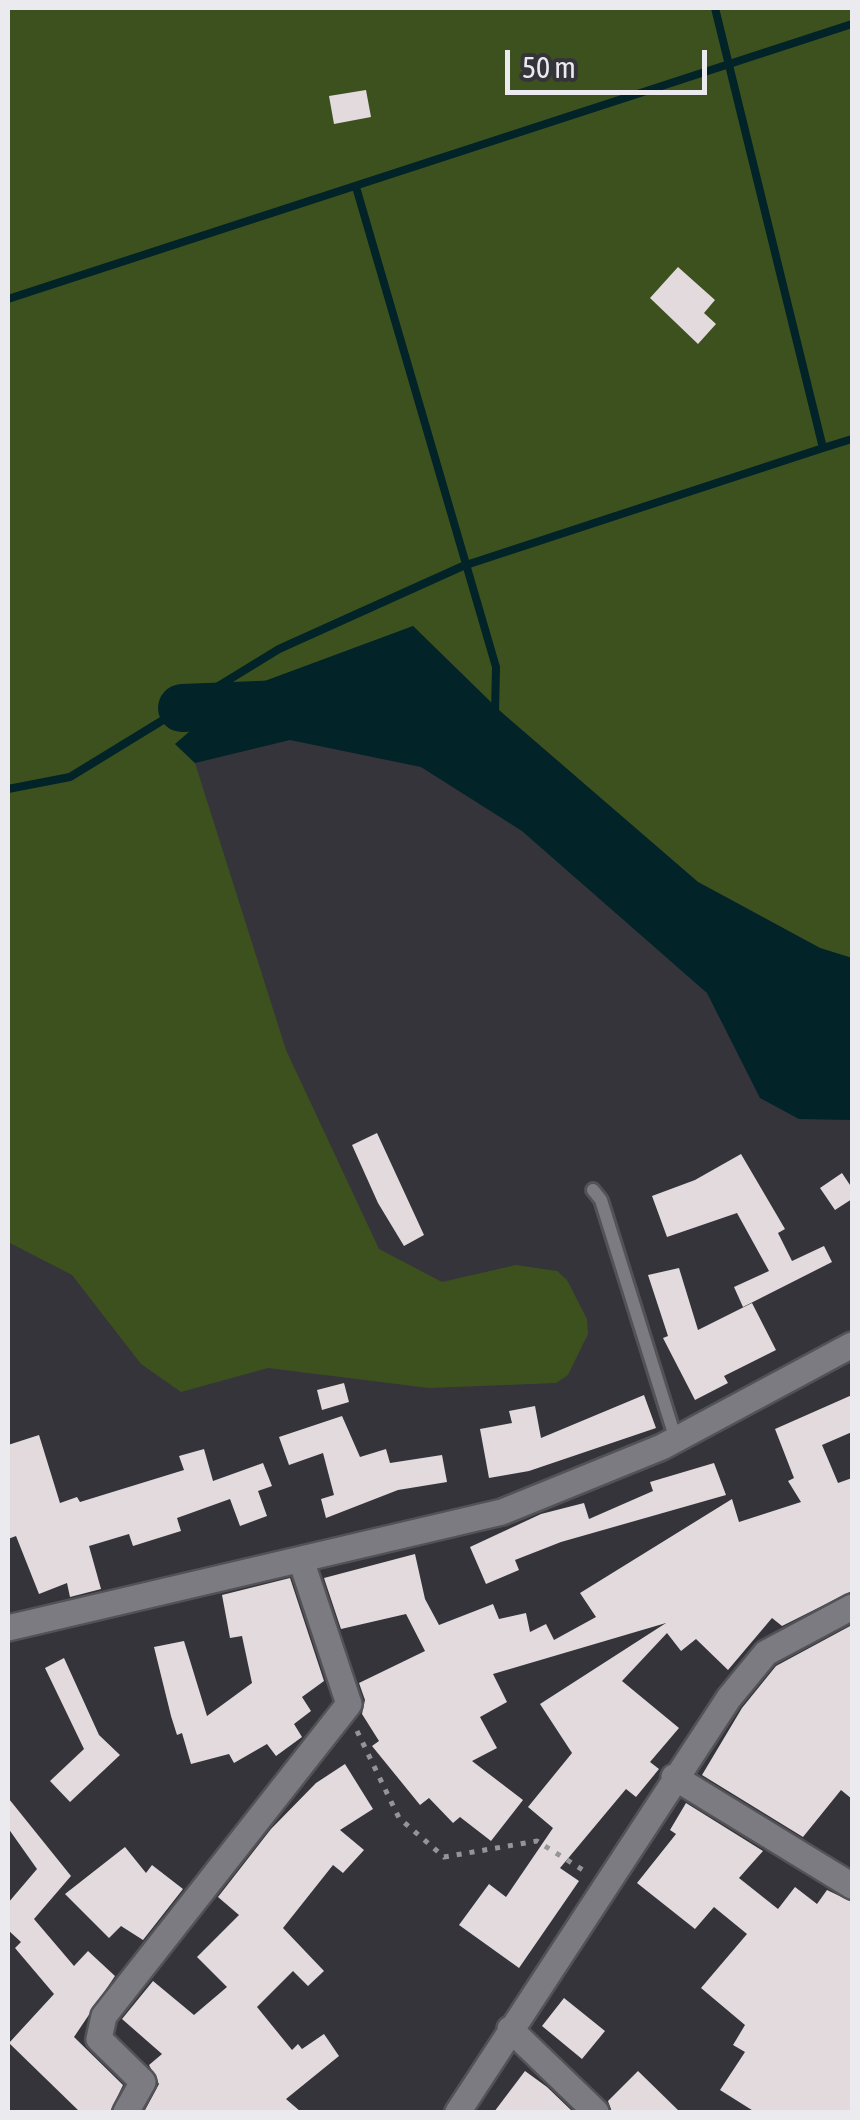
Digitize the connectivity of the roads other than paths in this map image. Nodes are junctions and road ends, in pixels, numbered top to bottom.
1 (592, 1190) dead end
2 (852, 1345) edge
3 (676, 1440) junction
4 (300, 1560) junction
5 (852, 1607) edge
6 (8, 1628) edge
7 (674, 1777) junction
8 (852, 1886) edge
9 (510, 2029) junction
10 (126, 2112) edge
11 (458, 2112) edge
12 (596, 2112) edge

1 - 3 lane
2 - 3 street
3 - 4 street
4 - 6 street
4 - 10 street
5 - 7 street
7 - 8 street
7 - 9 street
9 - 11 street
9 - 12 street

